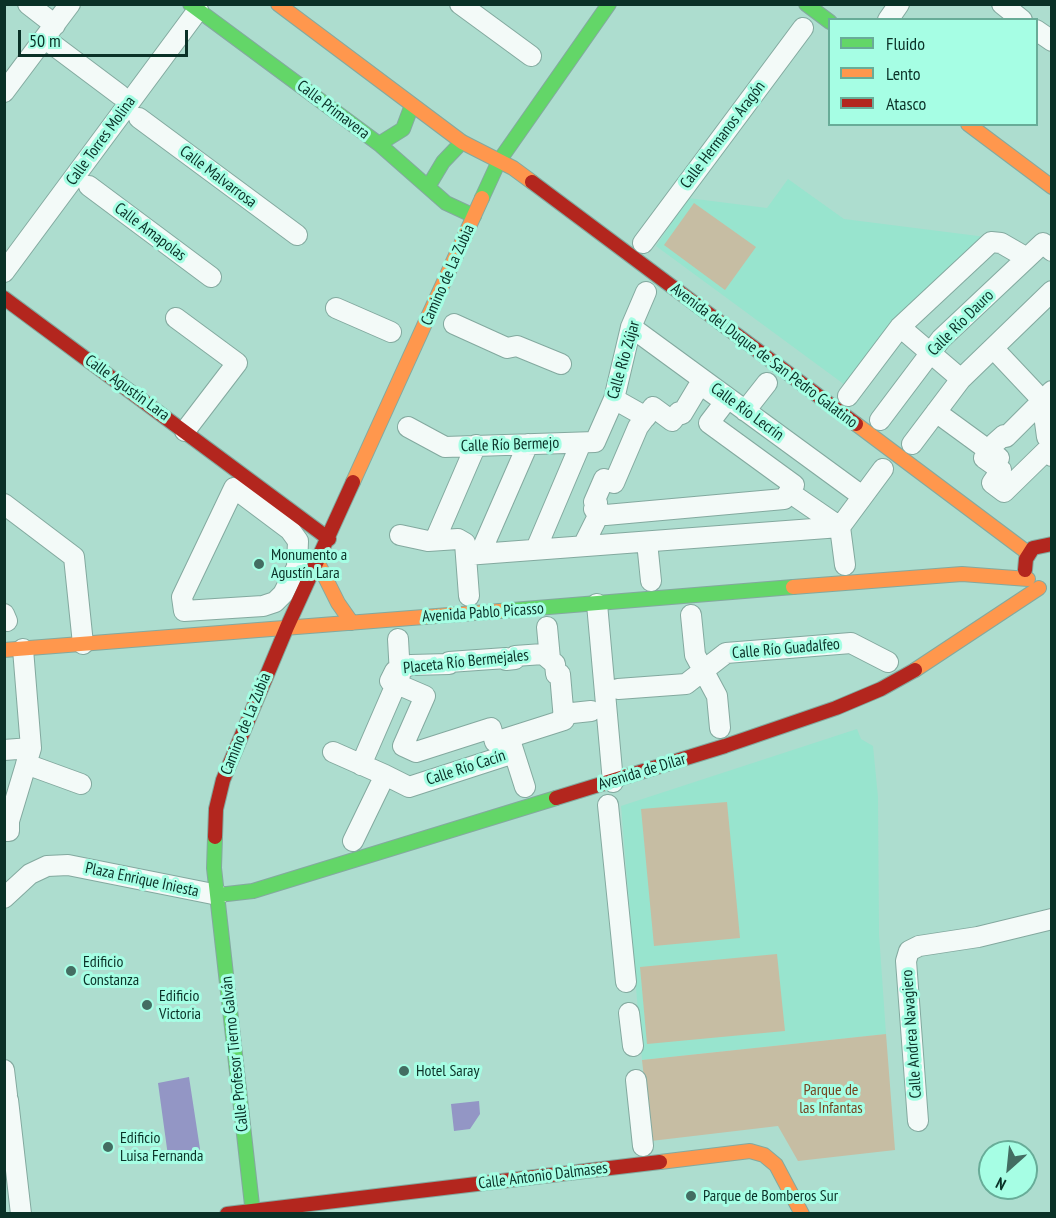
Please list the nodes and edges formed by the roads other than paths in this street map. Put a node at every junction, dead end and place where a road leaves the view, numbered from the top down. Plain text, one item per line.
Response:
1 (28, 4) edge
2 (70, 4) edge
3 (278, 4) edge
4 (460, 4) edge
5 (609, 4) edge
6 (806, 4) edge
7 (899, 4) edge
8 (1002, 4) edge
9 (194, 7) edge
10 (889, 18) edge
11 (1020, 18) edge
12 (828, 20) edge
13 (803, 28) dead end
14 (1038, 31) edge
15 (53, 34) junction
16 (1052, 41) edge
17 (531, 56) dead end
18 (6, 86) edge
19 (120, 95) dead end
20 (412, 105) junction
21 (139, 118) dead end
22 (971, 126) edge
23 (462, 142) junction
24 (379, 144) junction
25 (499, 160) junction
26 (89, 186) dead end
27 (428, 187) junction
28 (1052, 187) edge
29 (474, 216) junction
30 (297, 235) dead end
31 (643, 243) dead end
32 (1052, 251) edge
33 (1027, 258) junction
34 (4, 272) edge
35 (211, 277) dead end
36 (1052, 291) edge
37 (646, 292) dead end
38 (4, 298) edge
39 (336, 308) dead end
40 (176, 318) dead end
41 (454, 324) dead end
42 (631, 327) junction
43 (900, 327) junction
44 (391, 332) dead end
45 (993, 348) junction
46 (930, 352) junction
47 (561, 364) dead end
48 (961, 379) junction
49 (767, 383) dead end
50 (1047, 395) edge
51 (848, 396) dead end
52 (614, 399) junction
53 (745, 411) junction
54 (936, 412) junction
55 (646, 417) junction
56 (880, 420) dead end
57 (408, 427) dead end
58 (185, 431) junction
59 (1050, 437) edge
60 (582, 443) junction
61 (528, 444) junction
62 (912, 444) dead end
63 (476, 446) junction
64 (990, 451) junction
65 (1052, 456) edge
66 (883, 469) dead end
67 (1013, 469) junction
68 (789, 492) junction
69 (993, 494) junction
70 (862, 496) junction
71 (4, 504) edge
72 (224, 504) joint
73 (694, 507) junction
74 (600, 512) junction
75 (840, 527) junction
76 (400, 535) dead end
77 (698, 538) junction
78 (329, 539) junction
79 (435, 540) junction
80 (647, 542) junction
81 (1052, 544) edge
82 (583, 546) junction
83 (536, 549) junction
84 (473, 554) junction
85 (1022, 556) junction
86 (997, 561) dead end
87 (318, 563) junction
88 (845, 565) dead end
89 (962, 574) junction
90 (1028, 579) junction
91 (651, 581) dead end
92 (1045, 588) edge
93 (470, 596) dead end
94 (597, 604) junction
95 (691, 615) dead end
96 (352, 623) junction
97 (287, 627) junction
98 (547, 627) dead end
99 (398, 639) dead end
100 (83, 645) junction
101 (14, 649) edge
102 (550, 659) junction
103 (888, 662) dead end
104 (704, 671) junction
105 (398, 676) junction
106 (618, 689) dead end
107 (591, 711) dead end
108 (563, 714) junction
109 (720, 728) dead end
110 (512, 745) junction
111 (409, 749) junction
112 (4, 750) edge
113 (333, 752) dead end
114 (28, 756) junction
115 (361, 765) junction
116 (390, 778) junction
117 (613, 782) junction
118 (81, 784) dead end
119 (525, 787) dead end
120 (608, 805) dead end
121 (8, 827) edge
122 (353, 841) dead end
123 (218, 895) junction
124 (4, 898) edge
125 (1052, 919) edge
126 (4, 1070) edge
127 (918, 1121) dead end
128 (643, 1146) dead end
129 (253, 1212) edge
130 (21, 1214) edge
131 (227, 1214) edge
132 (802, 1214) edge

1 - 15 street
2 - 15 street
3 - 20 main road
4 - 17 street
5 - 25 main road, Camino de La Zubia
6 - 12 main road
7 - 10 street
8 - 11 street
9 - 24 main road, Calle Primavera
9 - 34 street, Calle Torres Molina
13 - 31 street, Calle Hermanos Aragón
14 - 16 street
15 - 18 street
15 - 19 street
20 - 23 main road
20 - 24 main road
21 - 30 street, Calle Malvarrosa
22 - 28 main road
23 - 25 main road
23 - 27 main road
24 - 27 main road, Calle Primavera
25 - 29 main road, Camino de La Zubia
25 - 85 main road, Avenida del Duque de San Pedro Galatino
26 - 35 street, Calle Amapolas
27 - 29 main road, Calle Primavera
29 - 78 main road, Camino de La Zubia
32 - 33 street, Calle Río Dauro
33 - 43 street
33 - 46 street, Calle Río Dauro
36 - 45 street
37 - 42 street, Calle Río Zújar
38 - 58 main road, Calle Agustín Lara
39 - 44 street
40 - 58 street
41 - 47 street, Camino de La Zubia
42 - 52 street, Calle Río Zújar
42 - 53 street, Calle Río Lecrín
43 - 46 street
43 - 51 street
45 - 48 street
45 - 50 street
46 - 48 street
46 - 56 street, Calle Río Dauro
48 - 54 street
49 - 53 street
50 - 59 street
50 - 64 street
52 - 55 street
52 - 60 street, Calle Río Zújar
53 - 70 street, Calle Río Lecrín
54 - 62 street
54 - 64 street
55 - 68 street
55 - 74 street
57 - 63 street, Calle Río Bermejo
58 - 78 main road, Calle Agustín Lara
59 - 67 street
60 - 61 street, Calle Río Bermejo
60 - 83 street, Calle Río Zújar
61 - 63 street, Calle Río Bermejo
61 - 84 street
63 - 79 street
64 - 67 street
64 - 69 street
65 - 69 street
66 - 70 street
67 - 69 street
68 - 73 street
68 - 75 street
70 - 75 street
71 - 100 street
72 - 72 street
73 - 74 street
73 - 77 street
74 - 82 street
75 - 77 street
75 - 88 street
76 - 79 street
77 - 80 street
78 - 87 main road, Camino de La Zubia
79 - 84 street
80 - 82 street
80 - 91 street
81 - 85 main road
82 - 83 street
83 - 84 street
84 - 93 street
85 - 90 main road
86 - 89 main road, Avenida Pablo Picasso
87 - 96 main road
87 - 97 main road, Camino de La Zubia
89 - 90 main road, Avenida Pablo Picasso
89 - 94 main road, Avenida Pablo Picasso
90 - 92 main road
92 - 117 main road, Avenida de Dílar
94 - 96 main road, Avenida Pablo Picasso
94 - 117 street
95 - 104 street
96 - 97 main road, Avenida Pablo Picasso
97 - 100 main road, Avenida Pablo Picasso
97 - 123 main road, Camino de La Zubia
98 - 102 street
99 - 105 street
100 - 101 main road, Avenida Pablo Picasso
101 - 114 street
102 - 105 street, Placeta Río Bermejales
102 - 108 street, Placeta Río Bermejales
103 - 104 street, Calle Río Guadalfeo
104 - 106 street, Calle Río Guadalfeo
104 - 109 street
105 - 111 street, Placeta Río Bermejales
105 - 115 street
107 - 108 street
108 - 110 street
110 - 111 street
110 - 116 street, Calle Río Cacín
110 - 119 street
111 - 116 street, Placeta Río Bermejales
112 - 114 street
113 - 115 street, Calle Río Cacín
114 - 118 street
114 - 121 street
115 - 116 street, Calle Río Cacín
116 - 122 street, Placeta Río Bermejales
117 - 123 main road, Avenida de Dílar
120 - 128 street
123 - 124 street, Plaza Enrique Iniesta
123 - 129 main road, Calle Profesor Tierno Galván
125 - 127 street, Calle Andrea Navagiero
126 - 130 street
129 - 131 main road, Calle Antonio Dalmases
129 - 132 main road, Calle Antonio Dalmases

